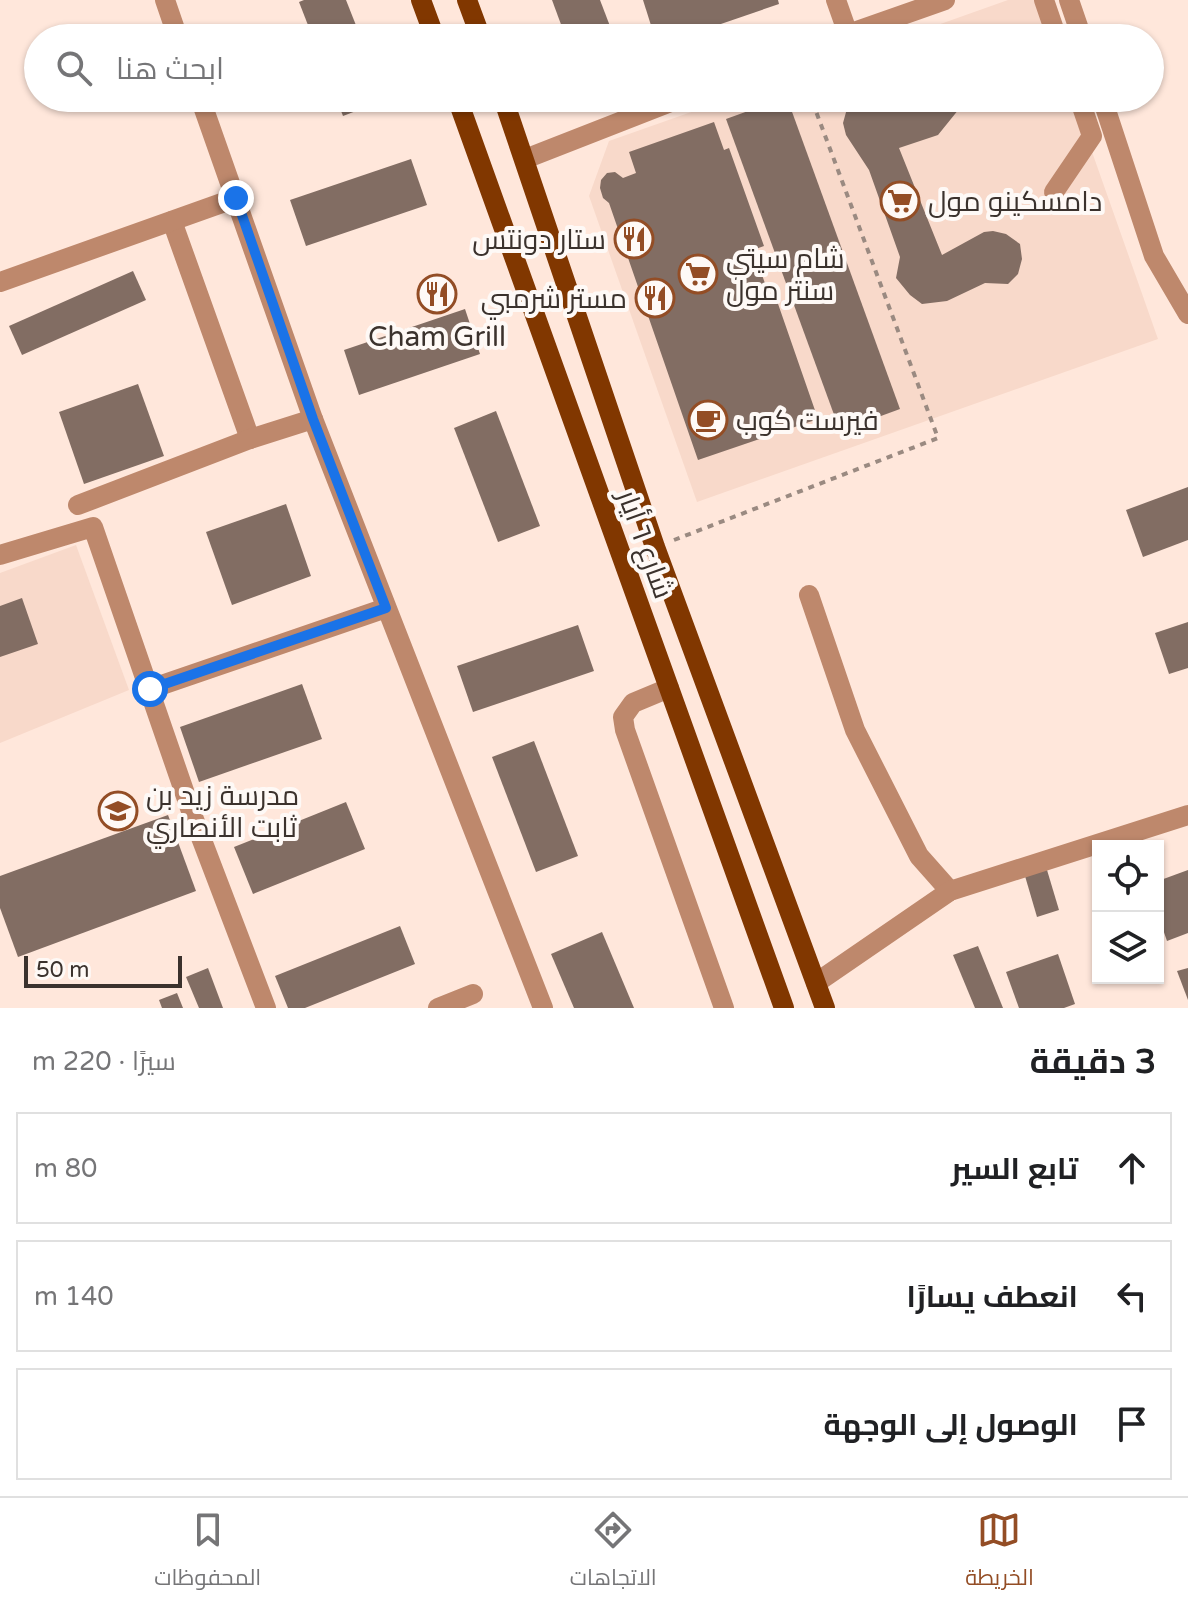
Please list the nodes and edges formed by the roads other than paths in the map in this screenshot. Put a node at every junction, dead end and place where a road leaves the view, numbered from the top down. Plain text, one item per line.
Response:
1 (165, 0) edge
2 (421, 0) edge
3 (467, 0) edge
4 (836, 0) edge
5 (945, 0) edge
6 (1044, 0) edge
7 (1069, 0) edge
8 (173, 24) edge
9 (430, 24) edge
10 (476, 24) edge
11 (841, 24) edge
12 (877, 24) edge
13 (1052, 24) edge
14 (1077, 24) edge
15 (205, 112) edge
16 (462, 112) edge
17 (508, 112) edge
18 (645, 112) edge
19 (1084, 112) edge
20 (1107, 112) edge
21 (525, 159) junction
22 (1054, 192) dead end
23 (236, 198) junction
24 (172, 221) junction
25 (0, 282) edge
26 (1188, 314) edge
27 (313, 419) junction
28 (250, 439) junction
29 (78, 505) dead end
30 (0, 555) edge
31 (809, 595) dead end
32 (386, 608) junction
33 (669, 688) junction
34 (150, 689) junction
35 (1188, 815) edge
36 (950, 891) junction
37 (816, 983) junction
38 (473, 994) dead end
39 (266, 1008) edge
40 (438, 1008) edge
41 (543, 1008) edge
42 (724, 1008) edge
43 (784, 1008) edge
44 (825, 1008) edge

1 - 8 street
2 - 9 main road
3 - 10 main road
4 - 11 street
5 - 12 street
6 - 13 street
7 - 14 street
15 - 23 street
16 - 33 main road, شارع ٦ أيار
17 - 21 main road, شارع ٦ أيار
18 - 21 street
19 - 22 street
20 - 26 street
21 - 37 main road, شارع ٦ أيار
23 - 24 street
23 - 27 street
24 - 25 street
24 - 28 street
27 - 28 street
27 - 32 street
28 - 29 street
30 - 34 street
31 - 36 street
32 - 34 street
32 - 41 street
33 - 42 street
33 - 43 main road, شارع ٦ أيار
34 - 39 street
35 - 36 street
36 - 37 street
37 - 44 main road, شارع ٦ أيار
38 - 40 street

